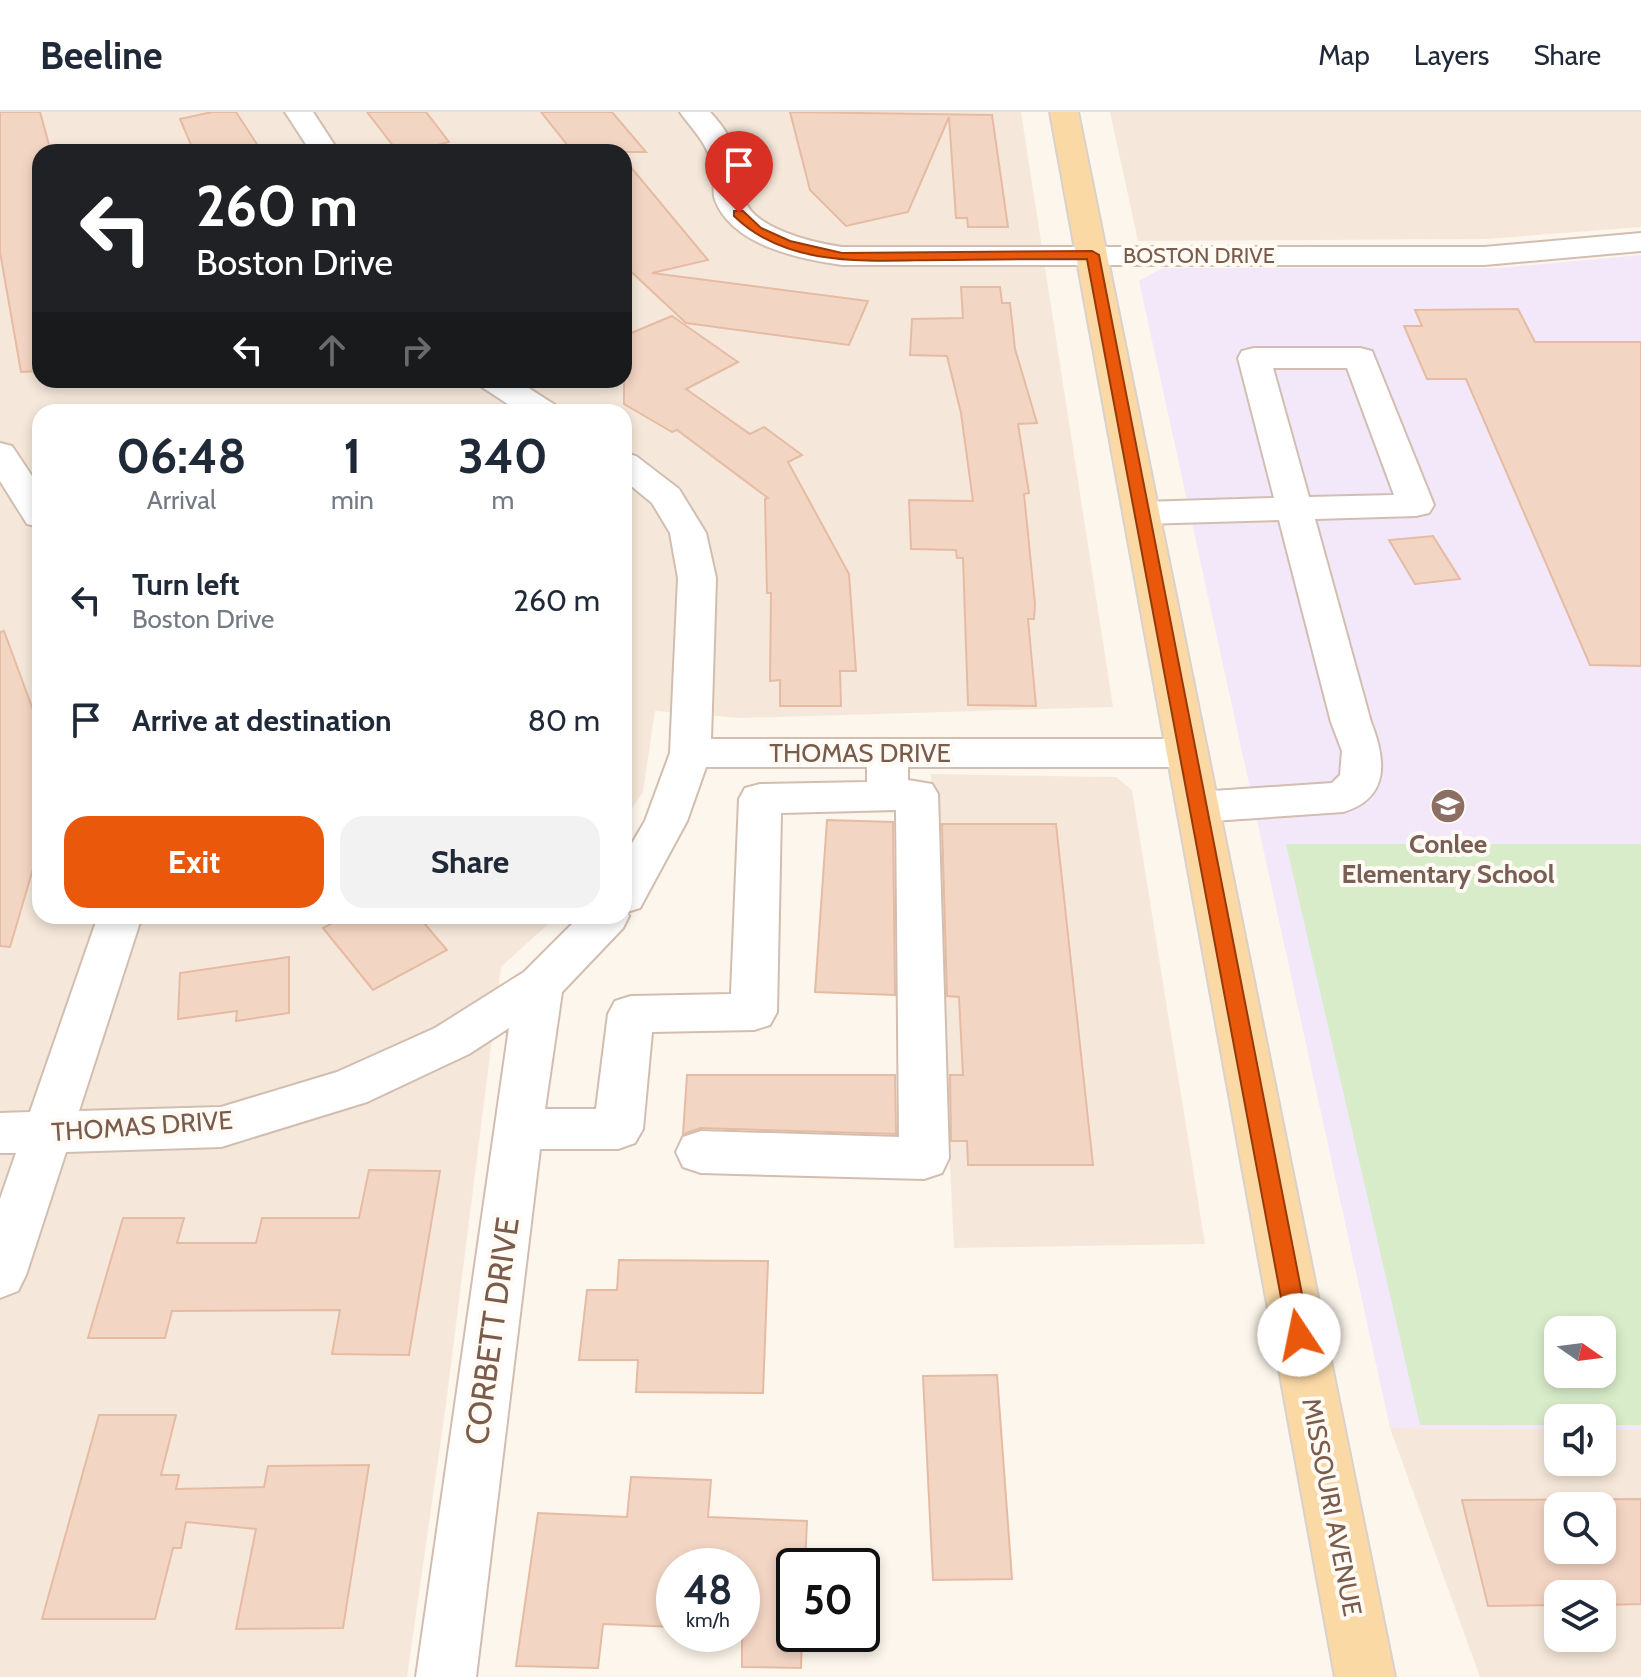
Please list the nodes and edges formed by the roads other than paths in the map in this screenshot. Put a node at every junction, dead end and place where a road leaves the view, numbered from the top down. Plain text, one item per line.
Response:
1 (299, 112) edge
2 (694, 112) edge
3 (1064, 112) edge
4 (320, 144) edge
5 (1641, 242) edge
6 (1092, 255) junction
7 (506, 388) edge
8 (531, 404) edge
9 (0, 453) edge
10 (632, 469) edge
11 (32, 503) edge
12 (1295, 510) junction
13 (1142, 513) junction
14 (690, 753) junction
15 (1188, 753) junction
16 (887, 775) junction
17 (1198, 807) junction
18 (632, 882) edge
19 (116, 924) edge
20 (600, 924) edge
21 (540, 985) junction
22 (518, 1129) junction
23 (23, 1133) edge
24 (701, 1152) dead end
25 (0, 1275) edge
26 (446, 1677) edge
27 (1365, 1677) edge

1 - 4 street
2 - 6 street, BOSTON DRIVE
3 - 6 main road, MISSOURI AVENUE
5 - 6 street, BOSTON DRIVE
6 - 13 main road, MISSOURI AVENUE
7 - 8 street
9 - 11 street
10 - 14 street
12 - 12 street
12 - 13 street
12 - 17 street
13 - 15 main road, MISSOURI AVENUE
14 - 16 street, THOMAS DRIVE
14 - 18 street
15 - 16 street, THOMAS DRIVE
15 - 17 main road, MISSOURI AVENUE
16 - 22 street
16 - 24 street
17 - 27 main road, MISSOURI AVENUE
19 - 23 street
20 - 21 street, THOMAS DRIVE
21 - 22 street, CORBETT DRIVE
21 - 23 street, THOMAS DRIVE
22 - 26 street, CORBETT DRIVE
23 - 25 street

